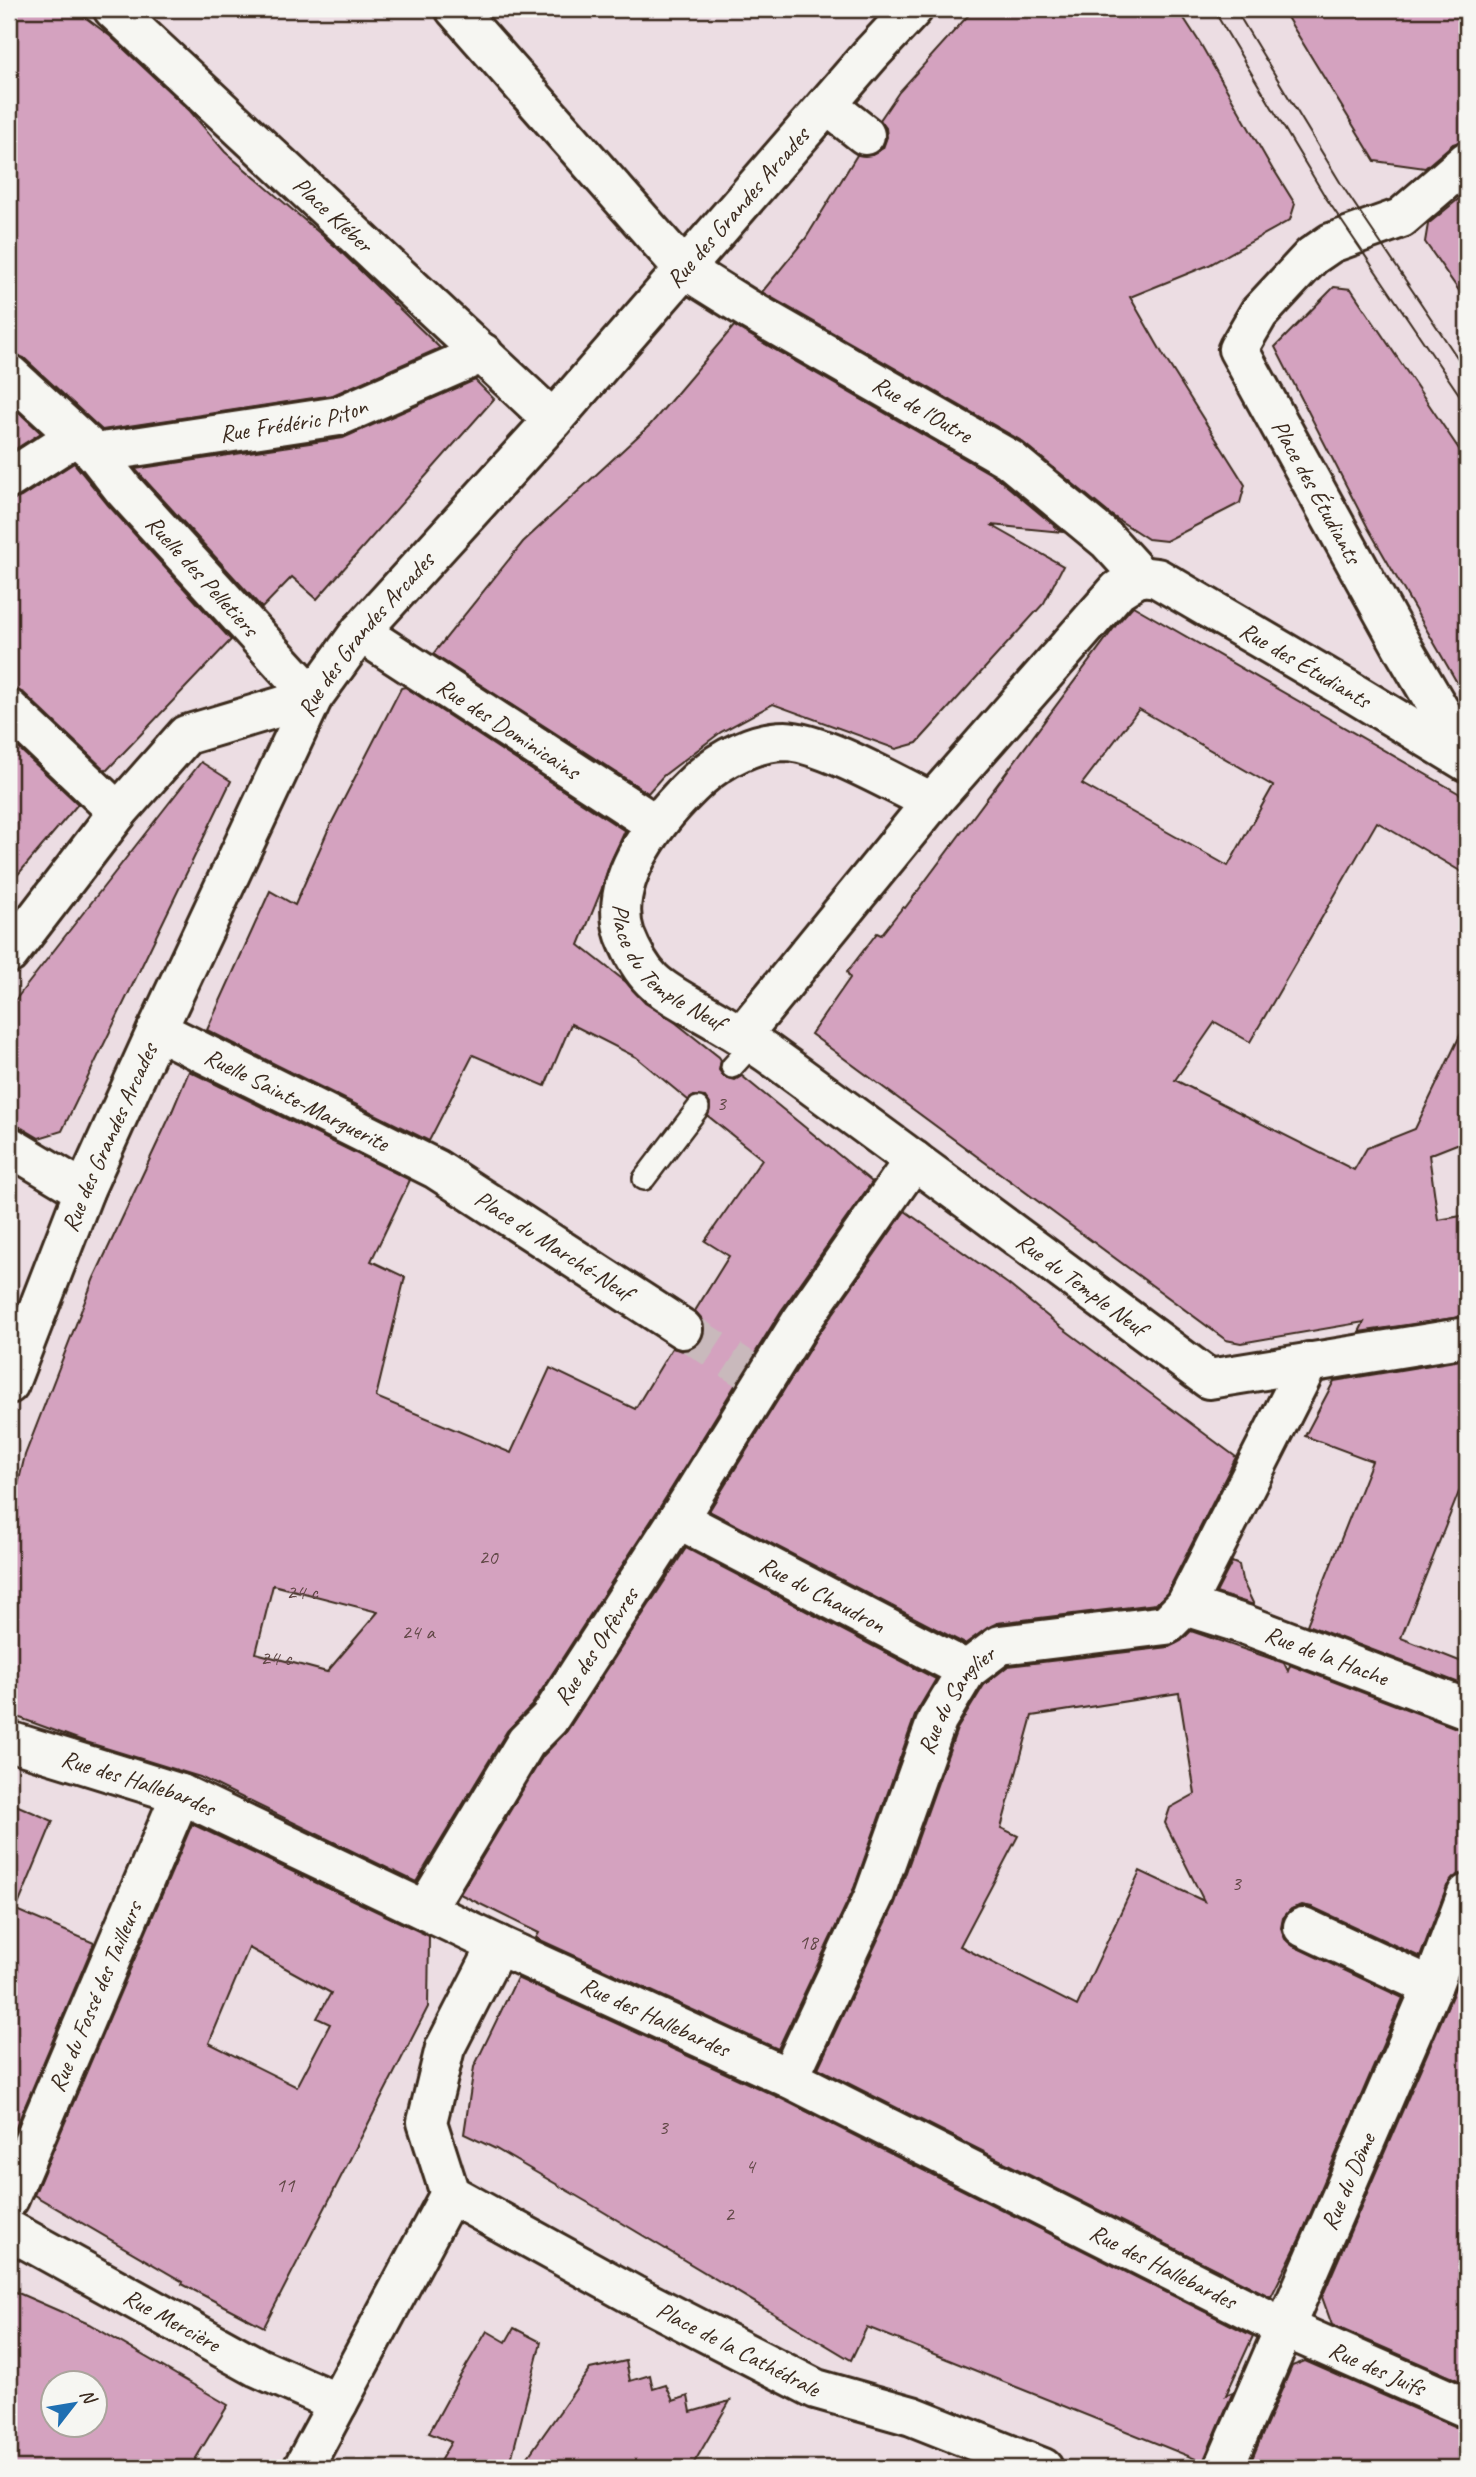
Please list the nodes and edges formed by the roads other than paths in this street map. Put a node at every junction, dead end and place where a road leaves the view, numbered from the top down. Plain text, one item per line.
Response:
1 (113, 9) edge
2 (455, 9) edge
3 (913, 9) edge
4 (827, 104) junction
5 (865, 135) dead end
6 (1467, 161) edge
7 (684, 269) junction
8 (483, 354) junction
9 (9, 374) edge
10 (553, 420) junction
11 (85, 445) junction
12 (9, 479) edge
13 (1140, 576) junction
14 (360, 632) junction
15 (313, 697) junction
16 (9, 709) edge
17 (1467, 757) edge
18 (1467, 762) edge
19 (932, 802) junction
20 (118, 812) junction
21 (655, 824) junction
22 (9, 954) edge
23 (157, 1030) junction
24 (743, 1048) junction
25 (698, 1108) dead end
26 (9, 1146) edge
27 (914, 1160) junction
28 (436, 1169) joint
29 (644, 1179) dead end
30 (84, 1191) junction
31 (677, 1325) tunnel mouth
32 (1467, 1338) edge
33 (1309, 1362) junction
34 (9, 1384) edge
35 (678, 1519) junction
36 (1185, 1606) junction
37 (967, 1670) junction
38 (1467, 1709) edge
39 (9, 1741) edge
40 (181, 1794) junction
41 (1467, 1895) edge
42 (425, 1910) junction
43 (1303, 1927) dead end
44 (498, 1945) junction
45 (1432, 1987) junction
46 (789, 2078) junction
47 (450, 2194) junction
48 (9, 2199) edge
49 (9, 2230) edge
50 (1285, 2328) junction
51 (338, 2403) junction
52 (1467, 2408) edge
53 (303, 2468) edge
54 (1043, 2468) edge
55 (1224, 2468) edge

1 - 8 street, Place Kléber
2 - 7 street
3 - 4 street, Rue des Grandes Arcades
4 - 5 street
4 - 7 street, Rue des Grandes Arcades
6 - 17 street, Place des Étudiants
7 - 10 street, Rue des Grandes Arcades
7 - 13 street, Rue de l'Outre
8 - 10 street, Place Kléber
8 - 11 street, Rue Frédéric Piton
9 - 11 street, Ruelle des Pelletiers
10 - 14 street, Rue des Grandes Arcades
11 - 12 street
11 - 15 street, Ruelle des Pelletiers
13 - 18 street, Rue des Étudiants
13 - 19 street, Place du Temple Neuf
14 - 15 street, Rue des Grandes Arcades
14 - 21 street, Rue des Dominicains
15 - 20 street
15 - 23 street, Rue des Grandes Arcades
16 - 20 street
19 - 21 street, Place du Temple Neuf
19 - 24 street, Place du Temple Neuf
20 - 22 street
21 - 24 street, Place du Temple Neuf
23 - 28 street, Ruelle Sainte-Marguerite
23 - 30 street, Rue des Grandes Arcades
24 - 27 street, Rue du Temple Neuf
25 - 29 lane
26 - 30 street
27 - 33 street, Rue du Temple Neuf
27 - 35 street, Rue des Orfèvres
28 - 31 street, Place du Marché-Neuf
30 - 34 street, Rue des Grandes Arcades
32 - 33 street, Rue du Temple Neuf
33 - 36 street, Rue du Sanglier
35 - 37 street, Rue du Chaudron
35 - 42 street, Rue des Orfèvres
36 - 37 street, Rue du Sanglier
36 - 38 street, Rue de la Hache
37 - 46 street, Rue du Sanglier
39 - 40 street, Rue des Hallebardes
40 - 42 street, Rue des Hallebardes
40 - 48 street, Rue du Fossé des Tailleurs
41 - 45 street, Rue du Dôme
42 - 44 street, Rue des Hallebardes
43 - 45 street
44 - 46 street, Rue des Hallebardes
44 - 47 street
45 - 50 street, Rue du Dôme
46 - 50 street, Rue des Hallebardes
47 - 51 street
47 - 54 street, Place de la Cathédrale
49 - 51 street, Rue Mercière
50 - 52 street, Rue des Juifs
50 - 55 street, Rue du Dôme
51 - 53 street

